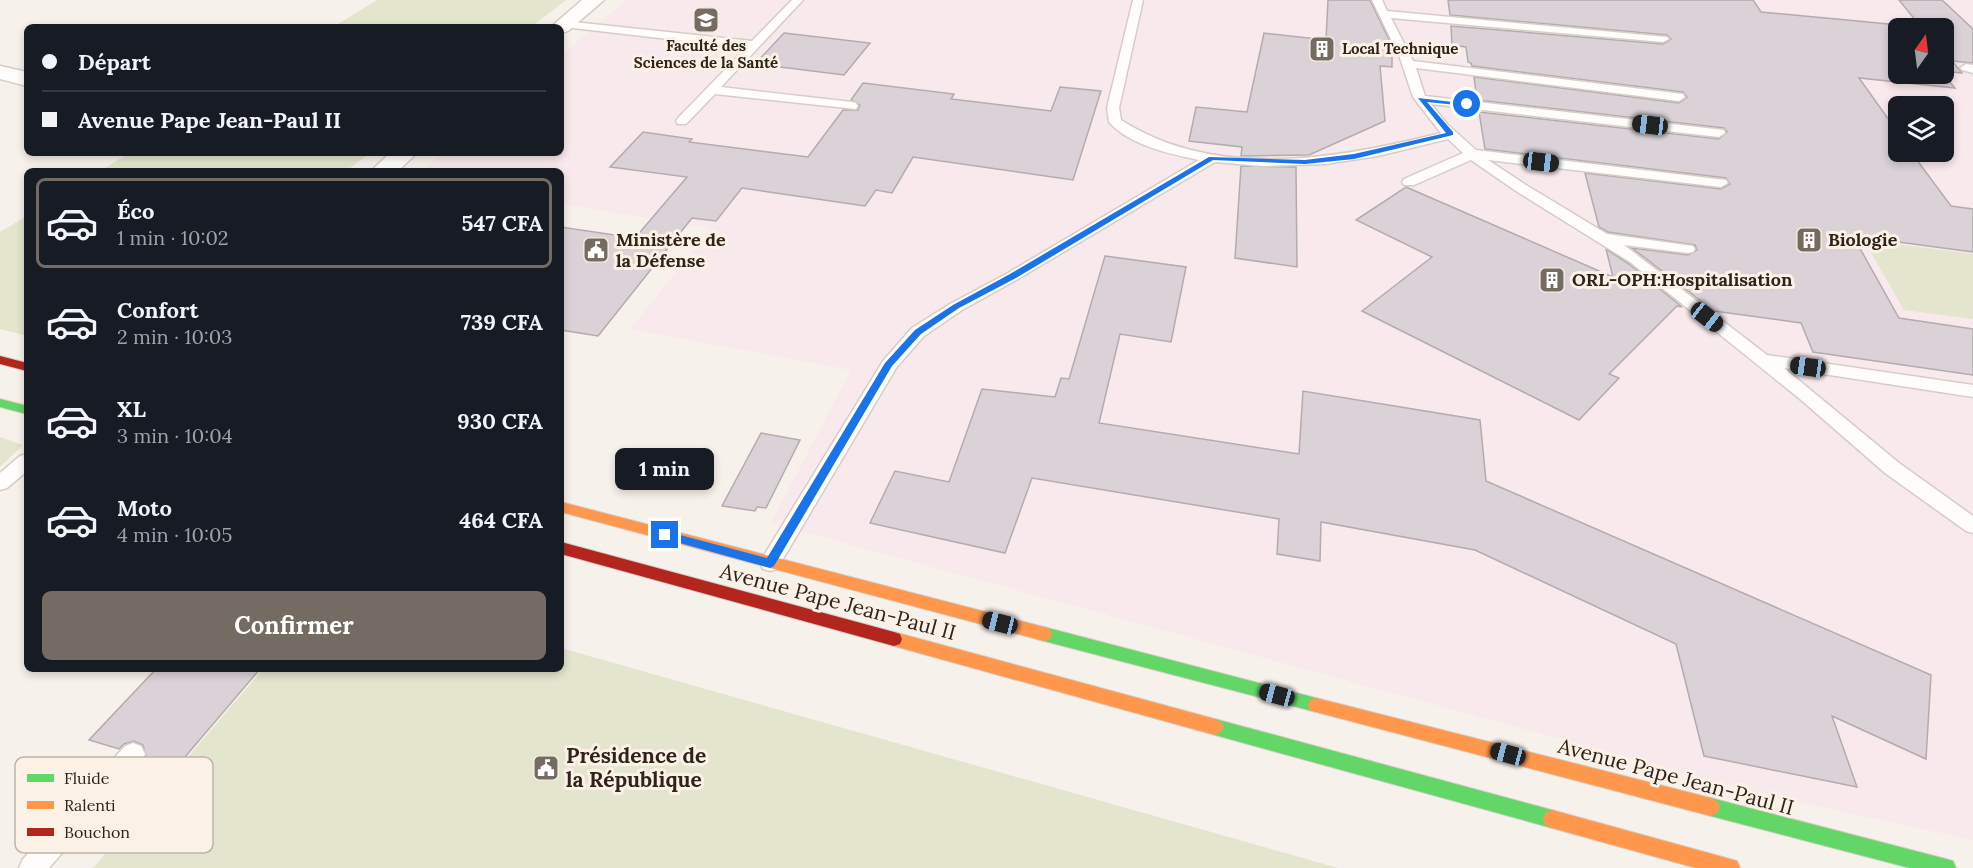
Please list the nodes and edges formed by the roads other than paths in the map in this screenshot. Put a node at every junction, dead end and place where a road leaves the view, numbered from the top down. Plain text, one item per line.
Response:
1 (594, 0) edge
2 (798, 0) edge
3 (1138, 0) edge
4 (1377, 0) edge
5 (1382, 14) junction
6 (564, 25) edge
7 (564, 26) edge
8 (1663, 39) dead end
9 (754, 45) junction
10 (1408, 64) junction
11 (0, 72) edge
12 (24, 78) edge
13 (712, 90) junction
14 (1679, 97) dead end
15 (1421, 99) junction
16 (852, 106) dead end
17 (682, 122) dead end
18 (1719, 133) dead end
19 (1451, 134) junction
20 (1473, 154) junction
21 (401, 156) edge
22 (1212, 158) junction
23 (387, 168) edge
24 (1409, 182) dead end
25 (1721, 183) dead end
26 (1606, 238) junction
27 (1688, 249) dead end
28 (0, 360) edge
29 (1761, 360) junction
30 (24, 366) edge
31 (1973, 391) edge
32 (0, 404) edge
33 (24, 409) edge
34 (24, 463) edge
35 (0, 483) edge
36 (564, 508) edge
37 (1973, 526) edge
38 (564, 549) edge
39 (770, 563) junction
40 (133, 754) dead end
41 (130, 757) edge
42 (45, 853) edge
43 (32, 868) edge
44 (1730, 868) edge
45 (1946, 868) edge

1 - 6 street
2 - 9 lane
3 - 22 lane
4 - 5 lane
5 - 8 lane
5 - 10 lane
7 - 9 lane
9 - 13 lane
10 - 14 lane
10 - 15 lane
11 - 12 street
13 - 16 lane
13 - 17 lane
15 - 18 lane
15 - 19 lane
19 - 20 lane
19 - 22 lane
20 - 24 lane
20 - 25 lane
20 - 26 lane
21 - 23 street
22 - 39 lane
26 - 27 lane
26 - 29 lane
28 - 30 main road
29 - 31 lane
29 - 37 lane
32 - 33 main road
34 - 35 lane
36 - 39 main road, Avenue Pape Jean-Paul II
38 - 44 main road, Avenue Pape Jean-Paul II
39 - 45 main road, Avenue Pape Jean-Paul II
40 - 41 lane
42 - 43 lane

